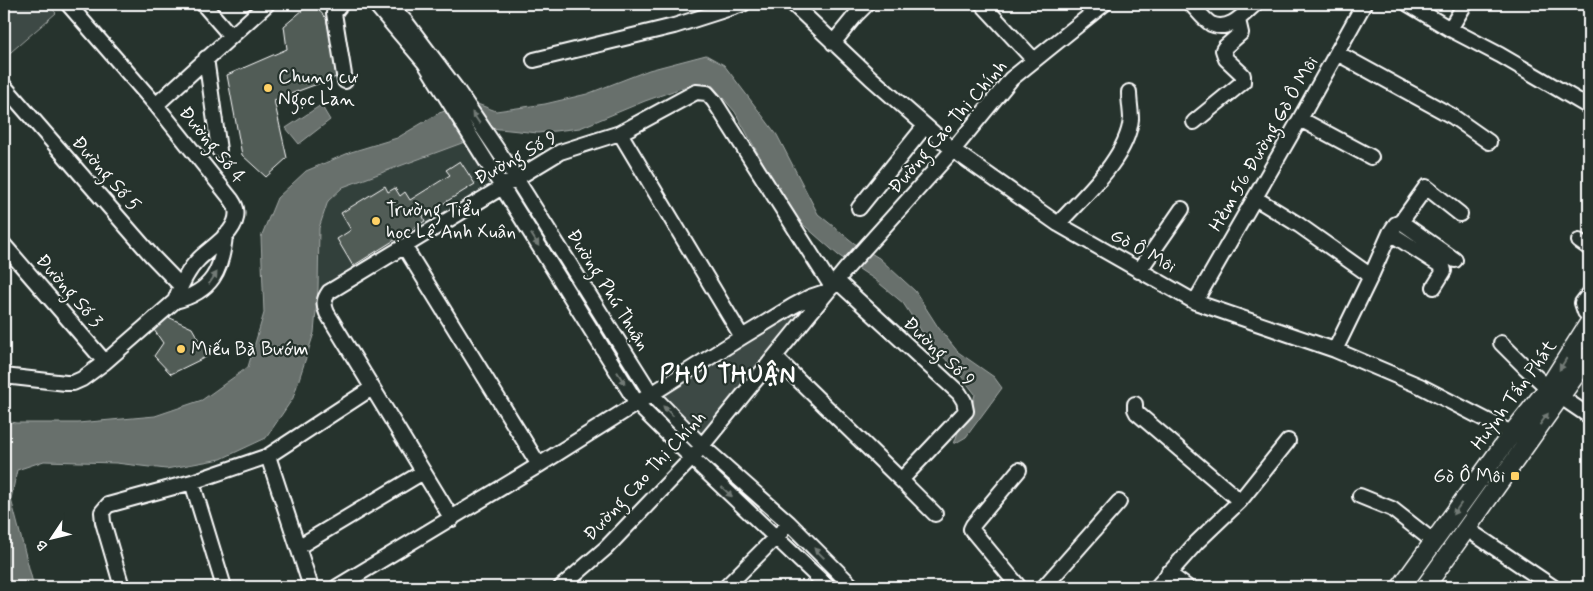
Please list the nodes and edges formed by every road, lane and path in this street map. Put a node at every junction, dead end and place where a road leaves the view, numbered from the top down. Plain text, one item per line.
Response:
1 (68, 4) edge
2 (204, 4) edge
3 (267, 4) edge
4 (341, 4) edge
5 (375, 4) edge
6 (388, 4) edge
7 (744, 4) edge
8 (793, 4) edge
9 (867, 4) edge
10 (982, 4) edge
11 (1104, 4) edge
12 (1192, 4) edge
13 (1255, 4) edge
14 (1364, 4) edge
15 (1408, 4) edge
16 (1465, 4) edge
17 (1238, 20) junction
18 (1450, 29) junction
19 (230, 35) junction
20 (833, 44) junction
21 (1337, 52) junction
22 (206, 58) junction
23 (534, 60) dead end
24 (1034, 60) junction
25 (345, 81) dead end
26 (4, 86) edge
27 (1129, 92) dead end
28 (452, 93) junction
29 (156, 105) junction
30 (1589, 107) edge
31 (1300, 119) junction
32 (1194, 122) dead end
33 (925, 126) junction
34 (620, 133) junction
35 (1489, 142) dead end
36 (219, 150) dead end
37 (953, 150) junction
38 (1371, 157) dead end
39 (515, 178) junction
40 (501, 186) junction
41 (1255, 198) junction
42 (859, 208) dead end
43 (1182, 209) dead end
44 (1460, 214) dead end
45 (1400, 222) junction
46 (1058, 224) junction
47 (1390, 233) junction
48 (225, 235) junction
49 (4, 245) edge
50 (404, 246) junction
51 (1455, 260) dead end
52 (1139, 271) junction
53 (1371, 276) junction
54 (181, 286) junction
55 (832, 286) junction
56 (1434, 287) dead end
57 (1589, 294) edge
58 (175, 301) junction
59 (1195, 302) junction
60 (1589, 316) edge
61 (1589, 323) edge
62 (742, 337) junction
63 (1501, 342) dead end
64 (1335, 350) junction
65 (1589, 356) edge
66 (775, 357) junction
67 (106, 362) junction
68 (4, 376) edge
69 (372, 388) junction
70 (1554, 392) junction
71 (652, 395) junction
72 (638, 404) junction
73 (1135, 404) dead end
74 (1589, 416) edge
75 (1520, 437) junction
76 (1288, 441) dead end
77 (702, 446) junction
78 (268, 456) junction
79 (692, 458) junction
80 (539, 465) junction
81 (1019, 470) dead end
82 (423, 472) junction
83 (901, 480) junction
84 (192, 482) junction
85 (1360, 496) dead end
86 (1240, 500) junction
87 (1119, 502) dead end
88 (935, 514) dead end
89 (452, 518) junction
90 (789, 523) junction
91 (1467, 529) junction
92 (777, 538) junction
93 (1434, 542) junction
94 (298, 547) junction
95 (1168, 573) junction
96 (122, 587) edge
97 (224, 587) edge
98 (311, 587) edge
99 (337, 587) edge
100 (561, 587) edge
101 (726, 587) edge
102 (828, 587) edge
103 (853, 587) edge
104 (1019, 587) edge
105 (1044, 587) edge
106 (1157, 587) edge
107 (1187, 587) edge
108 (1401, 587) edge
109 (1425, 587) edge
110 (1553, 587) edge

1 - 29 street
2 - 19 street
3 - 19 street, Đường Số 4
4 - 25 street
5 - 28 street
6 - 28 street, Đường Phú Thuận
7 - 23 street
8 - 20 street, Gò Ô Môi
9 - 20 street
10 - 24 street
11 - 24 street, Đường Cao Thị Chính
12 - 17 street
13 - 17 street
14 - 21 street, Hẻm 56 Đường Gò Ô Môi
15 - 18 street
16 - 18 street
17 - 32 street
18 - 30 street
19 - 22 street, Đường Số 4
20 - 33 street, Gò Ô Môi
21 - 31 street, Hẻm 56 Đường Gò Ô Môi
21 - 35 street
22 - 29 street, Đường Số 4
22 - 36 street
24 - 37 street, Đường Cao Thị Chính
26 - 54 street, Đường Số 5
27 - 46 street
39 -> 28 street, Đường Phú Thuận
28 - 40 street, Đường Phú Thuận
29 - 48 street, Đường Số 4
31 - 38 street
31 - 41 street, Hẻm 56 Đường Gò Ô Môi
33 - 37 street, Gò Ô Môi
33 - 42 street
34 - 39 street, Đường Số 9
34 - 55 street, Đường Số 9
34 - 62 street
37 - 46 street, Gò Ô Môi
37 - 55 street, Đường Cao Thị Chính
39 - 40 street, Đường Số 9
39 - 71 street, Đường Phú Thuận
40 - 50 street, Đường Số 9
40 -> 72 street, Đường Phú Thuận
41 - 53 street
41 - 59 street, Hẻm 56 Đường Gò Ô Môi
43 - 52 street
44 - 45 street
45 - 47 street
45 - 51 street
46 - 52 street, Gò Ô Môi
47 - 53 street
47 - 56 street
48 - 54 street, Đường Số 4
58 -> 48 street, Đường Số 4
49 - 67 street, Đường Số 3
50 - 69 street, Đường Số 9
50 - 80 street
52 - 59 street, Gò Ô Môi
53 - 64 street
54 - 58 street, Đường Số 4
55 - 62 street
55 - 66 street, Đường Cao Thị Chính
55 - 83 street, Đường Số 9
57 - 60 street
58 - 67 street, Đường Số 4
59 - 64 street, Gò Ô Môi
61 -> 70 main road, Huỳnh Tấn Phát
62 - 71 street
63 - 70 street
64 - 75 street, Gò Ô Môi
65 - 70 main road, Huỳnh Tấn Phát
66 - 77 street, Đường Cao Thị Chính
66 - 83 street
67 - 68 street, Đường Số 4
69 - 78 street
69 - 82 street, Đường Số 9
70 - 74 street
70 - 75 main road, Huỳnh Tấn Phát
71 - 72 street
77 -> 71 street, Đường Phú Thuận
72 - 79 street, Đường Phú Thuận
72 - 80 street
73 - 86 street
75 - 91 main road, Huỳnh Tấn Phát
75 -> 93 main road, Huỳnh Tấn Phát
76 - 86 street
77 - 79 street, Đường Cao Thị Chính
77 - 90 street, Đường Phú Thuận
78 - 84 street
78 - 94 street
79 -> 92 street, Đường Phú Thuận
79 - 100 street, Đường Cao Thị Chính
80 - 89 street
81 - 104 street
82 - 89 street, Đường Số 9
82 - 94 street
83 - 88 street
84 - 96 street
84 - 97 street
85 - 93 street
86 - 95 street
87 - 105 street
89 - 99 street
90 - 92 street
103 -> 90 street, Đường Phú Thuận
91 - 109 main road, Huỳnh Tấn Phát
91 - 110 street
92 - 101 street
92 - 102 street, Đường Phú Thuận
93 - 108 main road, Huỳnh Tấn Phát
94 - 98 street
95 - 106 street
95 - 107 street

